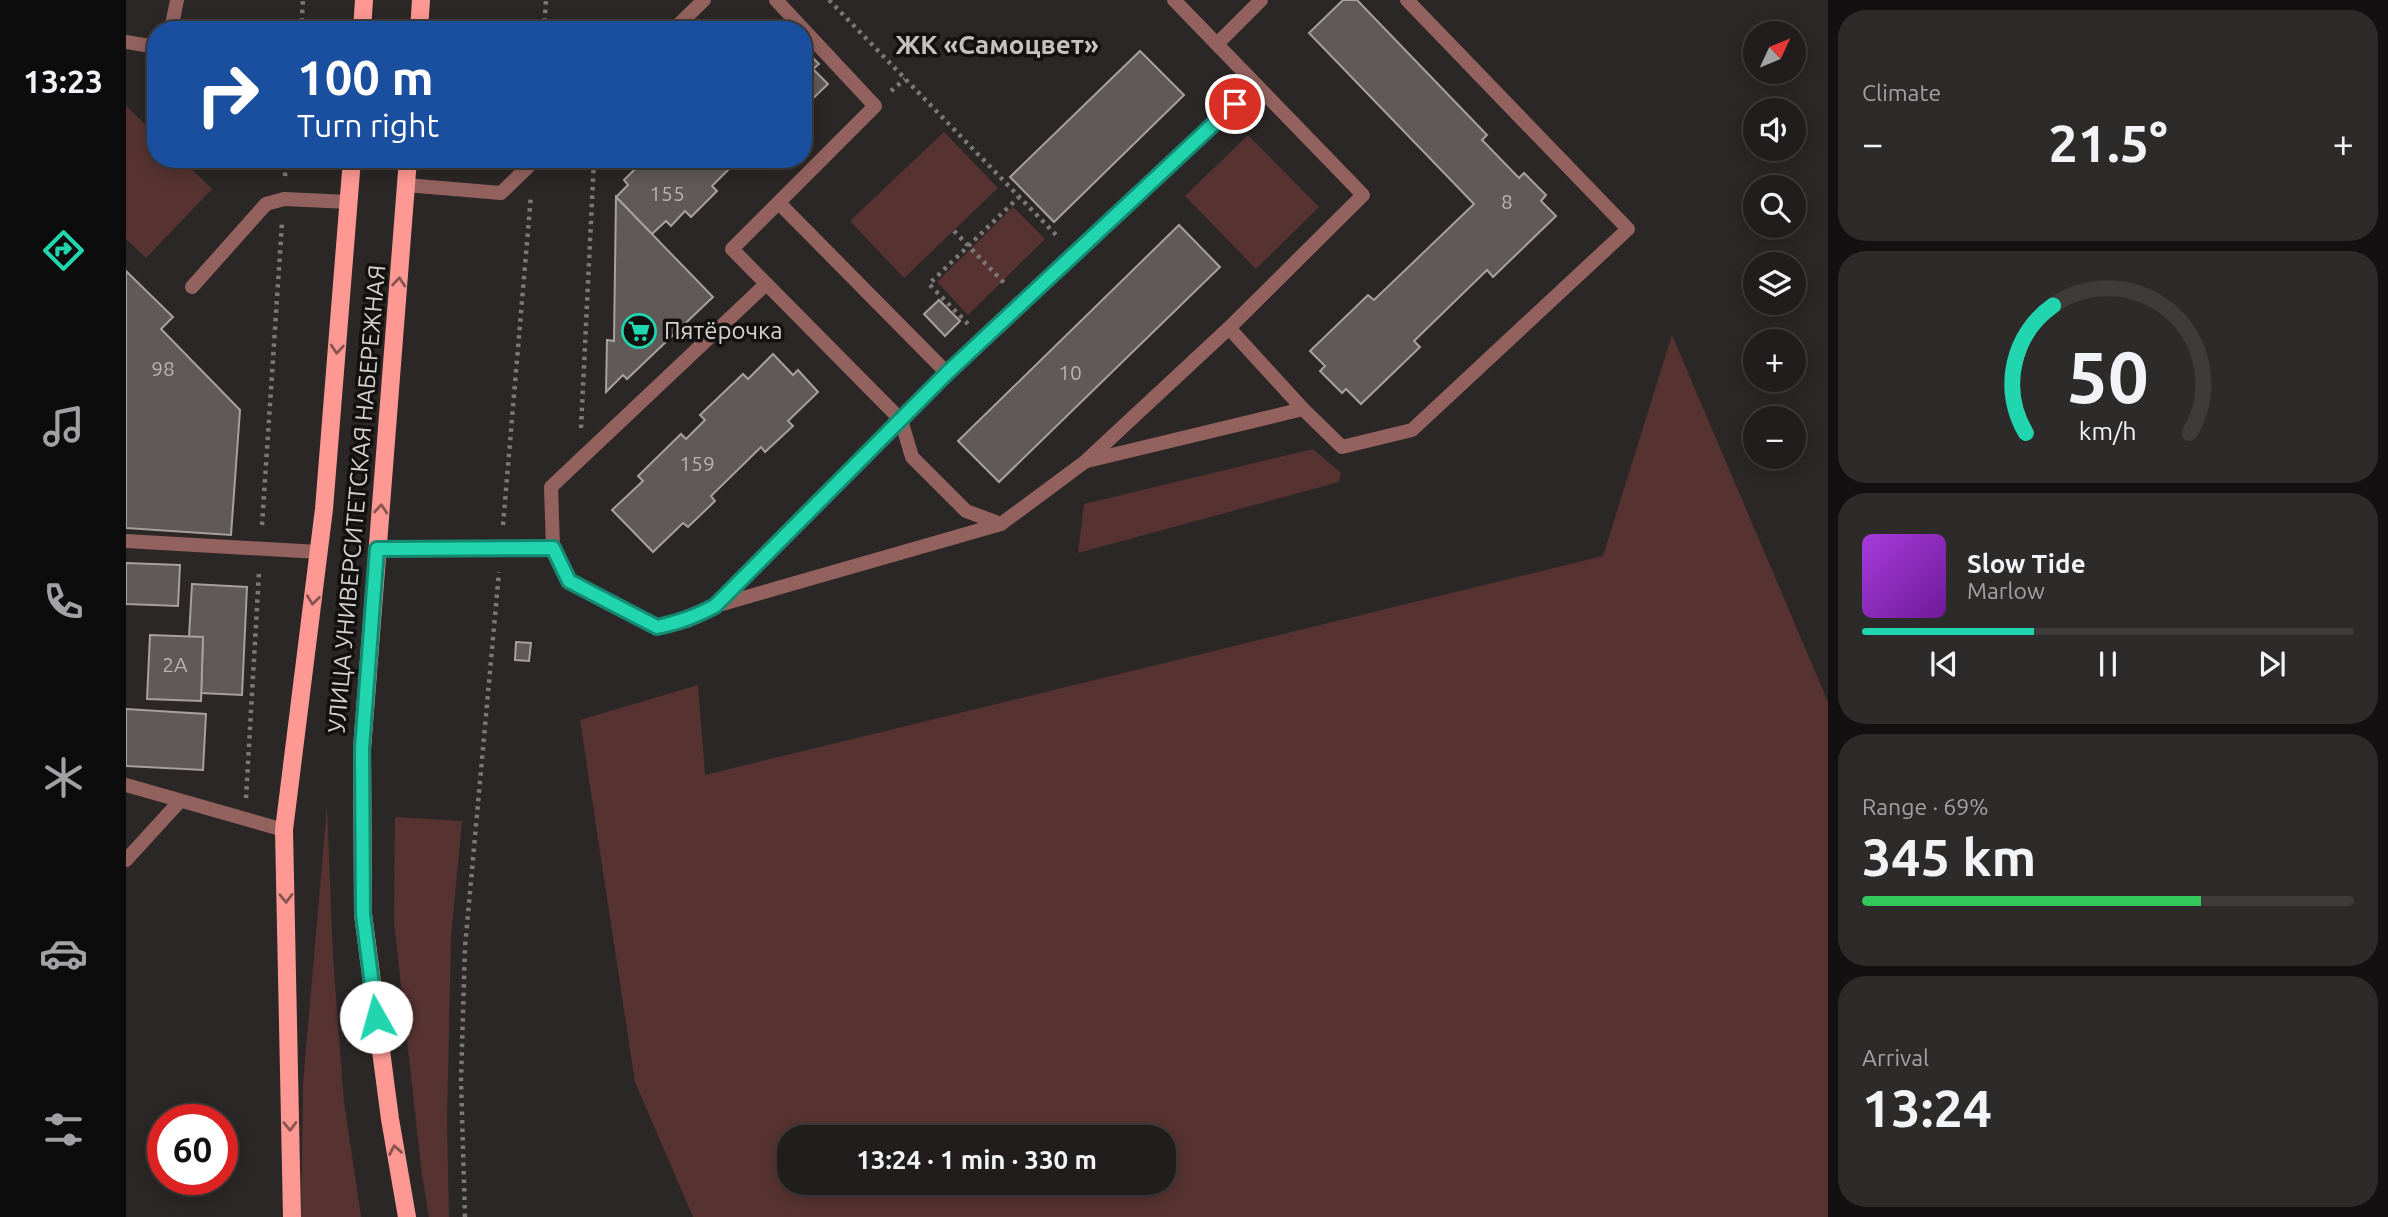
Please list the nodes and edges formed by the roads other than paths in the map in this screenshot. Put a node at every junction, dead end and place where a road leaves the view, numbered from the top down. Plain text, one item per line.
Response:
1 (177, 0) edge
2 (364, 0) edge
3 (421, 0) edge
4 (704, 0) edge
5 (776, 0) edge
6 (1174, 0) edge
7 (1261, 0) edge
8 (1407, 0) edge
9 (173, 21) edge
10 (363, 21) edge
11 (420, 21) edge
12 (682, 21) edge
13 (796, 21) edge
14 (812, 39) edge
15 (126, 42) edge
16 (1217, 44) junction
17 (147, 46) edge
18 (1255, 85) junction
19 (351, 168) edge
20 (407, 168) edge
21 (527, 168) edge
22 (406, 185) junction
23 (349, 202) junction
24 (779, 202) junction
25 (766, 284) junction
26 (192, 287) dead end
27 (1229, 328) junction
28 (947, 373) junction
29 (1303, 410) junction
30 (901, 420) junction
31 (1086, 461) junction
32 (1001, 524) junction
33 (126, 541) edge
34 (553, 548) junction
35 (377, 549) junction
36 (319, 552) junction
37 (715, 606) junction
38 (126, 785) edge
39 (180, 801) junction
40 (284, 830) junction
41 (126, 860) edge
42 (292, 1217) edge
43 (407, 1217) edge

1 - 9 street
2 - 10 main road
3 - 11 main road
4 - 12 street
5 - 13 street
6 - 16 street
7 - 16 street
8 - 29 street
14 - 24 street
15 - 17 street
16 - 18 street
18 - 27 street
18 - 28 street
19 - 23 main road, УЛИЦА УНИВЕРСИТЕТСКАЯ НАБЕРЕЖНАЯ
20 - 22 main road, УЛИЦА УНИВЕРСИТЕТСКАЯ НАБЕРЕЖНАЯ
21 - 22 street
35 -> 22 main road, УЛИЦА УНИВЕРСИТЕТСКАЯ НАБЕРЕЖНАЯ
23 - 26 street
23 -> 36 main road, УЛИЦА УНИВЕРСИТЕТСКАЯ НАБЕРЕЖНАЯ
24 - 25 street
24 - 28 street
25 - 30 street
25 - 34 street
27 - 29 street
27 - 31 street
28 - 30 street
29 - 31 street
30 - 32 street
30 - 37 street
31 - 32 street
32 - 37 street
33 - 36 street
34 - 35 street
34 - 37 street
43 -> 35 main road, УЛИЦА УНИВЕРСИТЕТСКАЯ НАБЕРЕЖНАЯ
36 -> 40 main road, УЛИЦА УНИВЕРСИТЕТСКАЯ НАБЕРЕЖНАЯ
38 - 39 street
39 - 40 street
39 - 41 street
40 -> 42 main road, УЛИЦА УНИВЕРСИТЕТСКАЯ НАБЕРЕЖНАЯ

